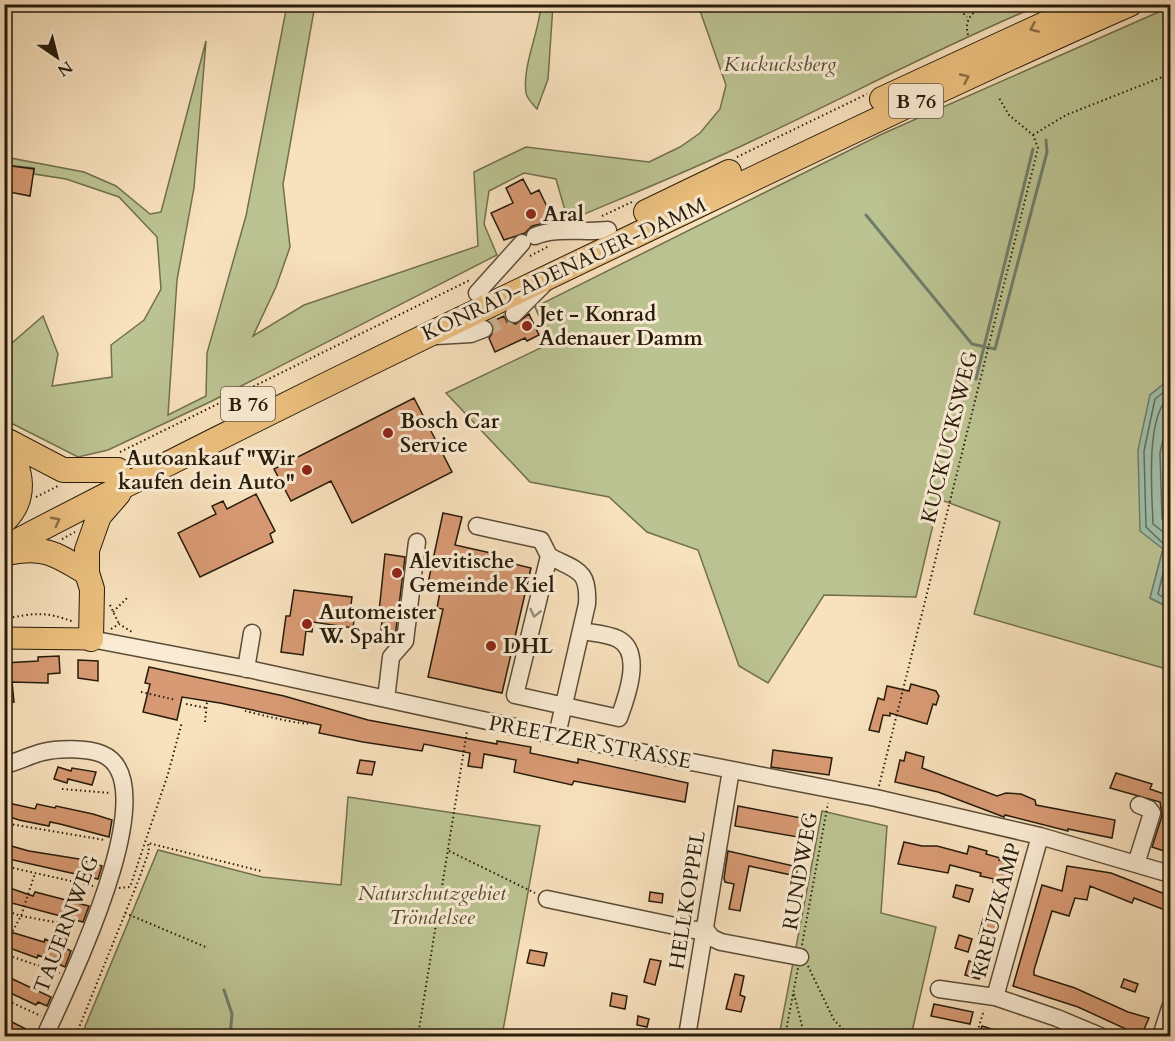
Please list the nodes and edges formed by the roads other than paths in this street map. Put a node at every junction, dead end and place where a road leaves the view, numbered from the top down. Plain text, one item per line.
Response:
1 (1088, 4) edge
2 (1130, 4) edge
3 (608, 230) junction
4 (560, 271) junction
5 (477, 293) junction
6 (514, 314) tunnel mouth
7 (484, 328) tunnel mouth
8 (427, 334) junction
9 (6, 441) edge
10 (124, 476) junction
11 (11, 511) edge
12 (477, 526) dead end
13 (4, 529) edge
14 (417, 543) dead end
15 (4, 548) edge
16 (4, 553) edge
17 (549, 556) junction
18 (87, 573) junction
19 (82, 625) junction
20 (581, 631) junction
21 (5, 633) edge
22 (252, 633) dead end
23 (246, 669) junction
24 (386, 699) junction
25 (564, 706) junction
26 (557, 735) junction
27 (4, 765) edge
28 (731, 770) junction
29 (1139, 805) dead end
30 (1040, 836) junction
31 (1136, 864) junction
32 (1170, 874) edge
33 (547, 899) road end
34 (705, 930) junction
35 (800, 957) road end
36 (939, 988) dead end
37 (992, 996) junction
38 (1170, 1008) edge
39 (48, 1029) edge
40 (687, 1036) edge
41 (1100, 1036) edge
42 (1161, 1036) edge

1 -> 3 highway, KONRAD-ADENAUER-DAMM / B 76
4 -> 2 highway, KONRAD-ADENAUER-DAMM / B 76
3 - 5 highway, KONRAD-ADENAUER-DAMM / B 76
3 - 5 street
4 - 6 street
4 - 8 highway, KONRAD-ADENAUER-DAMM / B 76
5 - 10 highway, KONRAD-ADENAUER-DAMM / B 76
7 - 8 street
8 - 10 highway, KONRAD-ADENAUER-DAMM / B 76
9 - 10 highway
9 - 11 highway
10 - 13 highway, KONRAD-ADENAUER-DAMM / B 76
15 -> 10 highway, KONRAD-ADENAUER-DAMM / B 76
10 - 18 highway
12 - 17 street
14 - 24 street
16 - 18 highway
17 - 20 street
17 -> 25 street
18 - 19 highway
19 - 21 main road, PREETZER STRASSE
19 - 23 street, PREETZER STRASSE
20 - 25 street
20 - 25 street
22 - 23 street
23 - 24 street, PREETZER STRASSE
24 - 26 street, PREETZER STRASSE
25 - 26 street
26 - 28 street, PREETZER STRASSE
27 - 39 street, TAUERNWEG
28 - 30 street, PREETZER STRASSE
28 - 34 street, HELLKOPPEL
29 - 31 street
30 - 31 street, PREETZER STRASSE
30 - 37 street, KREUZKAMP
31 - 32 street, PREETZER STRASSE
33 - 34 street
34 - 35 street
34 - 40 street, HELLKOPPEL
36 - 37 street
37 - 41 street
38 - 42 street

